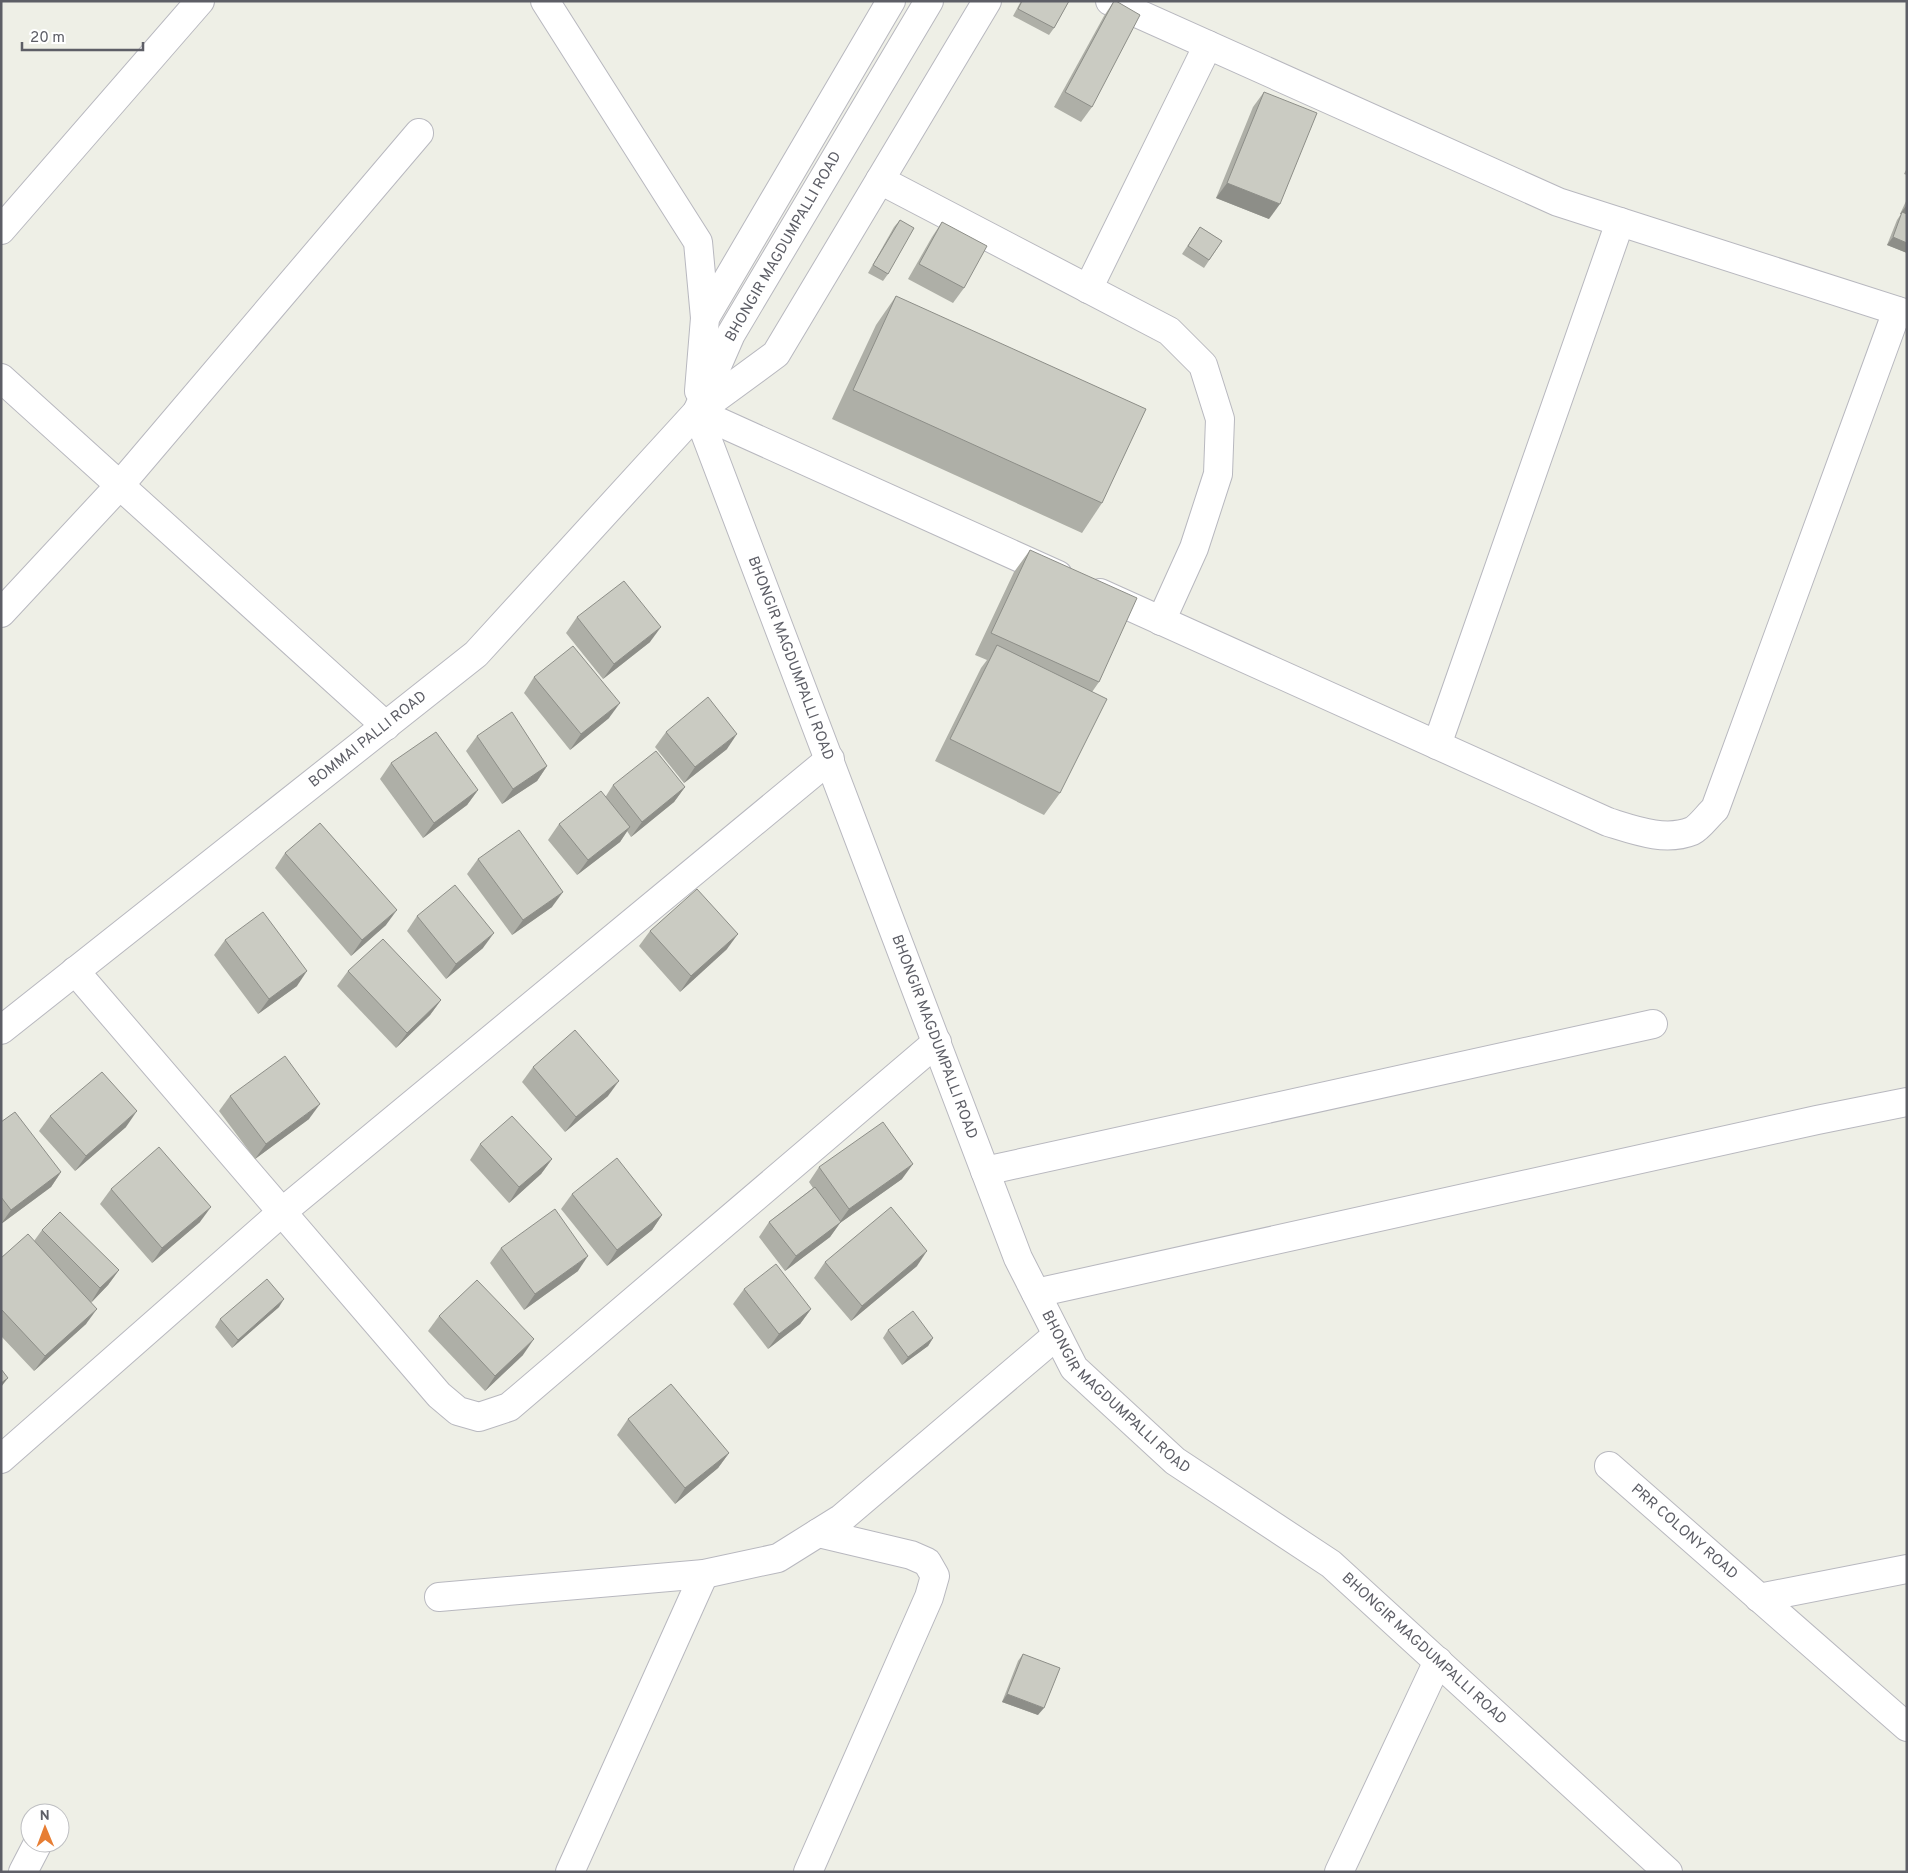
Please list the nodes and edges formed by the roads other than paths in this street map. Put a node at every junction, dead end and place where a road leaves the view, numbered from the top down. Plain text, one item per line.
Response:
1 (200, 1) edge
2 (545, 1) edge
3 (891, 1) edge
4 (928, 1) edge
5 (987, 1) edge
6 (1110, 1) edge
7 (1208, 45) junction
8 (419, 133) dead end
9 (880, 180) junction
10 (1620, 222) junction
11 (1, 230) edge
12 (1088, 289) junction
13 (1902, 312) edge
14 (705, 318) junction
15 (1, 378) edge
16 (697, 412) junction
17 (120, 485) junction
18 (1, 613) edge
19 (1161, 621) junction
20 (386, 726) junction
21 (1437, 745) junction
22 (830, 759) junction
23 (75, 971) junction
24 (1653, 1024) dead end
25 (1, 1030) edge
26 (937, 1042) junction
27 (1907, 1102) edge
28 (985, 1171) junction
29 (282, 1212) junction
30 (1036, 1293) junction
31 (1057, 1334) junction
32 (1, 1460) edge
33 (1609, 1466) dead end
34 (818, 1533) junction
35 (1907, 1569) edge
36 (704, 1574) junction
37 (439, 1597) dead end
38 (1759, 1598) junction
39 (1438, 1661) junction
40 (1907, 1727) edge
41 (33, 1853) edge
42 (23, 1872) edge
43 (570, 1872) edge
44 (808, 1872) edge
45 (1340, 1872) edge
46 (1668, 1872) edge

1 - 11 street
2 - 14 street
3 - 14 street
4 - 16 street, BHONGIR MAGDUMPALLI ROAD
5 - 9 street
6 - 7 street
7 - 10 street
7 - 12 street
8 - 17 street
9 - 12 street
9 - 16 street
10 - 13 street
10 - 21 street
12 - 19 street
13 - 21 street
14 - 16 street
15 - 17 street
16 - 19 street
16 - 20 street, BOMMAI PALLI ROAD
16 - 22 street, BHONGIR MAGDUMPALLI ROAD
17 - 18 street
17 - 20 street
19 - 21 street
20 - 23 street, BOMMAI PALLI ROAD
22 - 26 street, BHONGIR MAGDUMPALLI ROAD
22 - 29 street
23 - 25 street, BOMMAI PALLI ROAD
23 - 29 street
24 - 28 street
26 - 28 street, BHONGIR MAGDUMPALLI ROAD
26 - 29 street
27 - 30 street
28 - 30 street, BHONGIR MAGDUMPALLI ROAD
29 - 32 street
30 - 31 street, BHONGIR MAGDUMPALLI ROAD
31 - 34 street
31 - 39 street, BHONGIR MAGDUMPALLI ROAD
33 - 38 street, PRR COLONY ROAD
34 - 36 street
34 - 44 street
35 - 38 street
36 - 37 street
36 - 43 street
38 - 40 street, PRR COLONY ROAD
39 - 45 street
39 - 46 street, BHONGIR MAGDUMPALLI ROAD
41 - 42 street

